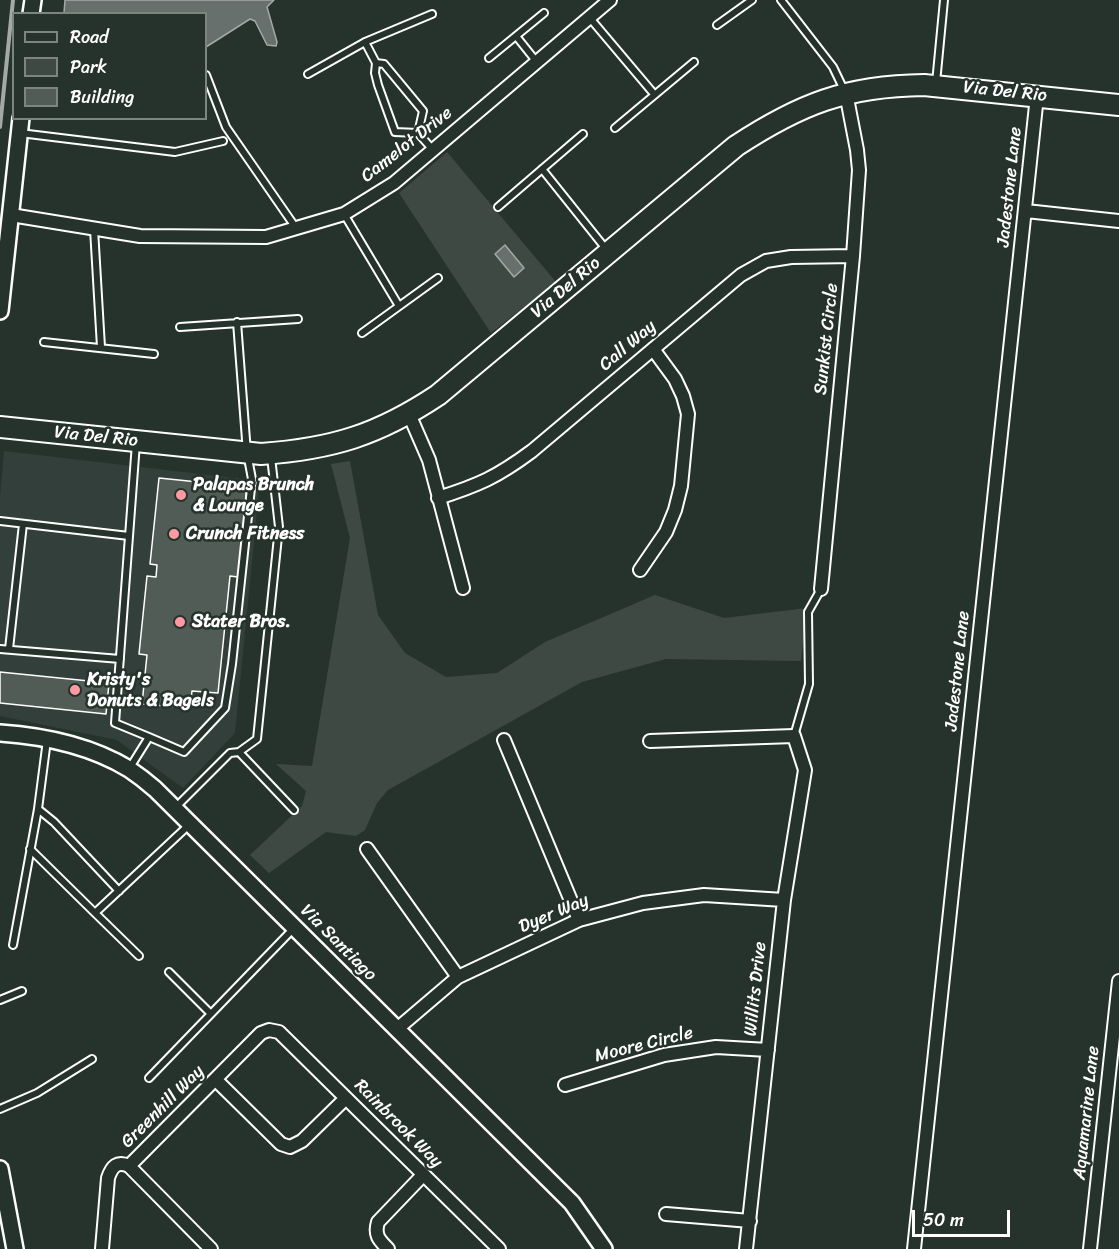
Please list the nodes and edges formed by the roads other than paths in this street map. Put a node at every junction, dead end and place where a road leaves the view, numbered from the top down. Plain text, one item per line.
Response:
1 (610, 0) edge
2 (752, 0) edge
3 (782, 0) edge
4 (944, 0) edge
5 (544, 12) dead end
6 (432, 14) dead end
7 (589, 17) junction
8 (717, 25) dead end
9 (516, 36) junction
10 (365, 42) junction
11 (489, 58) dead end
12 (537, 61) junction
13 (694, 62) dead end
14 (376, 63) junction
15 (308, 74) dead end
16 (207, 78) edge
17 (936, 86) junction
18 (846, 93) junction
19 (654, 94) junction
20 (1037, 96) junction
21 (1119, 105) edge
22 (20, 126) edge
23 (615, 128) dead end
24 (418, 133) junction
25 (584, 134) dead end
26 (223, 141) dead end
27 (433, 150) junction
28 (542, 169) junction
29 (498, 207) dead end
30 (1026, 211) junction
31 (344, 214) junction
32 (11, 215) junction
33 (1119, 221) edge
34 (94, 228) junction
35 (296, 228) junction
36 (609, 252) junction
37 (853, 256) junction
38 (438, 278) dead end
39 (399, 306) junction
40 (0, 310) edge
41 (298, 319) dead end
42 (237, 322) junction
43 (180, 327) dead end
44 (362, 333) dead end
45 (44, 342) dead end
46 (101, 347) junction
47 (653, 349) junction
48 (154, 354) dead end
49 (409, 414) junction
50 (0, 427) edge
51 (136, 441) junction
52 (247, 453) junction
53 (271, 453) junction
54 (438, 498) junction
55 (0, 521) edge
56 (23, 524) junction
57 (129, 536) junction
58 (640, 570) dead end
59 (463, 588) dead end
60 (820, 589) joint
61 (0, 649) edge
62 (9, 650) junction
63 (120, 659) junction
64 (0, 733) edge
65 (795, 736) junction
66 (149, 737) junction
67 (47, 739) junction
68 (504, 740) dead end
69 (650, 741) dead end
70 (239, 752) junction
71 (129, 769) junction
72 (175, 808) junction
73 (38, 809) junction
74 (294, 810) dead end
75 (190, 824) junction
76 (30, 849) junction
77 (368, 849) dead end
78 (119, 891) junction
79 (784, 900) junction
80 (95, 914) junction
81 (579, 920) junction
82 (295, 927) junction
83 (13, 945) dead end
84 (139, 956) dead end
85 (169, 972) dead end
86 (458, 977) junction
87 (1119, 981) edge
88 (22, 991) dead end
89 (0, 1000) edge
90 (211, 1014) junction
91 (397, 1029) junction
92 (269, 1030) joint
93 (768, 1050) junction
94 (92, 1059) dead end
95 (149, 1078) dead end
96 (216, 1080) junction
97 (565, 1085) dead end
98 (346, 1098) junction
99 (0, 1109) edge
100 (129, 1166) junction
101 (0, 1169) edge
102 (423, 1175) junction
103 (2, 1189) edge
104 (666, 1214) dead end
105 (750, 1221) junction
106 (15, 1249) edge
107 (102, 1249) edge
108 (211, 1249) edge
109 (388, 1249) edge
110 (499, 1249) edge
111 (604, 1249) edge
112 (746, 1249) edge
113 (914, 1249) edge
114 (1090, 1249) edge

1 - 7 street, Camelot Drive
2 - 8 lane
3 - 18 lane
4 - 17 lane
5 - 9 lane
6 - 10 lane
7 - 12 street, Camelot Drive
7 - 19 lane
9 - 11 lane
9 - 12 lane
10 - 14 lane
10 - 15 lane
12 - 27 street, Camelot Drive
13 - 19 lane
14 - 24 lane
14 - 24 lane
16 - 35 lane
17 - 18 main road, Via Del Rio
17 - 20 main road, Via Del Rio
18 - 36 main road, Via Del Rio
18 - 37 street, Sunkist Circle
19 - 23 lane
20 - 21 main road, Via Del Rio
20 - 30 street, Jadestone Lane
22 - 26 lane
22 - 32 street
24 - 27 lane
25 - 28 lane
27 - 31 street, Camelot Drive
28 - 29 lane
28 - 36 lane
30 - 33 street
30 - 113 street, Jadestone Lane
31 - 35 street, Camelot Drive
31 - 39 lane
32 - 34 street, Camelot Drive
32 - 40 street
34 - 35 street, Camelot Drive
34 - 46 lane
36 - 49 main road, Via Del Rio
37 - 47 street, Call Way
37 - 60 street, Sunkist Circle
38 - 39 lane
39 - 44 lane
41 - 42 lane
42 - 43 lane
42 - 52 lane
45 - 46 lane
46 - 48 lane
47 - 54 street, Call Way
47 - 58 street
49 - 53 main road, Via Del Rio
49 - 54 street
50 - 51 main road, Via Del Rio
51 - 52 main road, Via Del Rio
51 - 57 lane
52 - 53 main road, Via Del Rio
52 - 66 lane
53 - 70 lane
54 - 59 street
55 - 56 lane
56 - 57 lane
56 - 62 lane
57 - 63 lane
60 - 65 lane
61 - 62 lane
62 - 63 lane
63 - 66 lane
64 - 67 street, Via Santiago
65 - 69 street
65 - 79 street, Willits Drive
66 - 71 lane
67 - 71 street, Via Santiago
67 - 73 lane
68 - 81 street
70 - 72 lane
70 - 74 lane
71 - 72 street, Via Santiago
72 - 75 street, Via Santiago
73 - 76 lane
73 - 78 lane
75 - 78 lane
75 - 82 street, Via Santiago
76 - 80 lane
76 - 83 lane
77 - 86 street
78 - 80 lane
79 - 81 street, Dyer Way
79 - 93 street, Willits Drive
80 - 84 lane
81 - 86 street, Dyer Way
82 - 90 lane
82 - 91 street, Via Santiago
85 - 90 lane
86 - 91 street, Dyer Way
87 - 114 street, Aquamarine Lane
88 - 89 lane
90 - 95 lane
91 - 111 street, Via Santiago
92 - 96 street, Greenhill Way
92 - 98 street, Rainbrook Way
93 - 97 street, Moore Circle
93 - 105 street, Willits Drive
94 - 99 lane
96 - 98 street
96 - 100 street, Greenhill Way
98 - 102 street, Rainbrook Way
100 - 107 street, Greenhill Way
100 - 108 street
101 - 103 street
102 - 109 street
102 - 110 street, Rainbrook Way
103 - 106 street
104 - 105 street
105 - 112 street, Willits Drive

